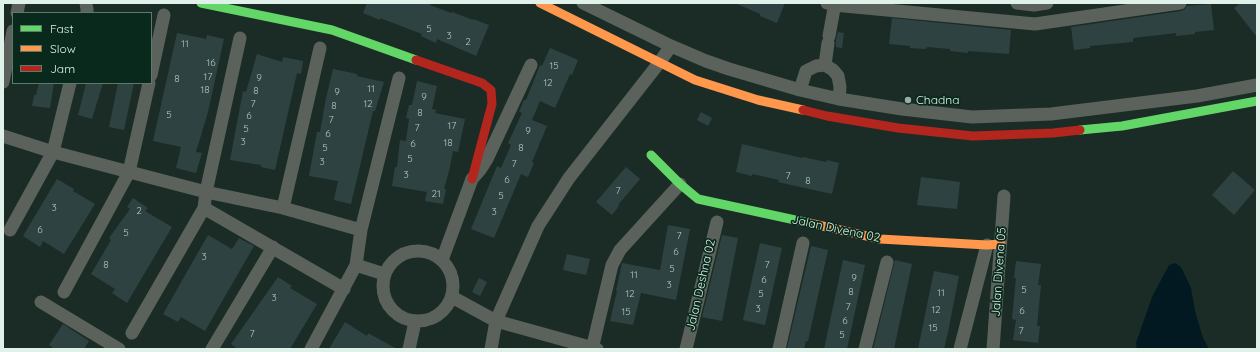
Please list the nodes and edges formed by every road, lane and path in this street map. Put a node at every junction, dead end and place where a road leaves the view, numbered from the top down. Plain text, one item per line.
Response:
1 (201, 3) edge
2 (540, 3) edge
3 (583, 3) edge
4 (1017, 3) edge
5 (1180, 3) edge
6 (832, 4) edge
7 (1041, 4) edge
8 (164, 15) dead end
9 (1035, 24) junction
10 (12, 36) edge
11 (240, 38) dead end
12 (671, 46) junction
13 (320, 48) dead end
14 (659, 63) junction
15 (531, 65) dead end
16 (825, 65) junction
17 (152, 70) edge
18 (399, 78) dead end
19 (3, 82) edge
20 (70, 84) edge
21 (149, 84) edge
22 (1257, 85) edge
23 (800, 90) junction
24 (839, 99) junction
25 (1257, 101) edge
26 (1051, 114) junction
27 (1054, 133) junction
28 (3, 136) edge
29 (54, 152) junction
30 (651, 155) dead end
31 (129, 172) junction
32 (472, 179) junction
33 (680, 184) junction
34 (206, 192) junction
35 (1004, 196) dead end
36 (204, 208) junction
37 (283, 208) junction
38 (716, 222) dead end
39 (10, 230) dead end
40 (362, 230) junction
41 (803, 243) dead end
42 (1001, 244) junction
43 (987, 245) junction
44 (273, 247) junction
45 (442, 260) junction
46 (887, 262) dead end
47 (356, 265) junction
48 (384, 274) junction
49 (344, 289) junction
50 (64, 292) dead end
51 (452, 297) junction
52 (40, 302) dead end
53 (496, 321) junction
54 (415, 322) junction
55 (132, 333) dead end
56 (119, 349) edge
57 (212, 349) edge
58 (311, 349) edge
59 (409, 349) edge
60 (491, 349) edge
61 (594, 349) edge
62 (686, 349) edge
63 (778, 349) edge
64 (865, 349) edge
65 (960, 349) edge
66 (993, 349) edge

1 - 32 street
2 - 14 street
3 - 12 street
4 - 7 street
5 - 9 street
6 - 9 street
6 - 16 street
7 - 9 street
8 - 17 street
10 - 19 street
11 - 34 street
12 - 14 street
12 - 23 street
13 - 37 street
14 - 27 street
14 - 53 street
15 - 32 street
16 - 23 street
16 - 24 street
18 - 40 street
20 - 29 street
21 - 31 street
22 - 26 street
23 - 24 street
24 - 26 street
25 - 27 street
26 - 27 street
28 - 29 street
29 - 31 street
29 - 39 street
30 - 33 street, Jalan Divena 02
31 - 34 street
31 - 50 street
32 - 45 street
33 - 43 street, Jalan Divena 02
33 - 61 street
34 - 36 street
34 - 37 street
35 - 42 street, Jalan Divena 05
36 - 44 street
36 - 55 street
37 - 40 street
38 - 62 street, Jalan Deshna 02
40 - 47 street
41 - 63 street
42 - 43 street, Jalan Divena 02
42 - 66 street, Jalan Divena 05
43 - 65 street
44 - 49 street
44 - 57 street
45 - 48 street
45 - 51 street
46 - 64 street
47 - 48 street
47 - 49 street
48 - 54 street
49 - 58 street
51 - 53 street
51 - 54 street
52 - 56 street
53 - 60 street
53 - 61 street
54 - 59 street

